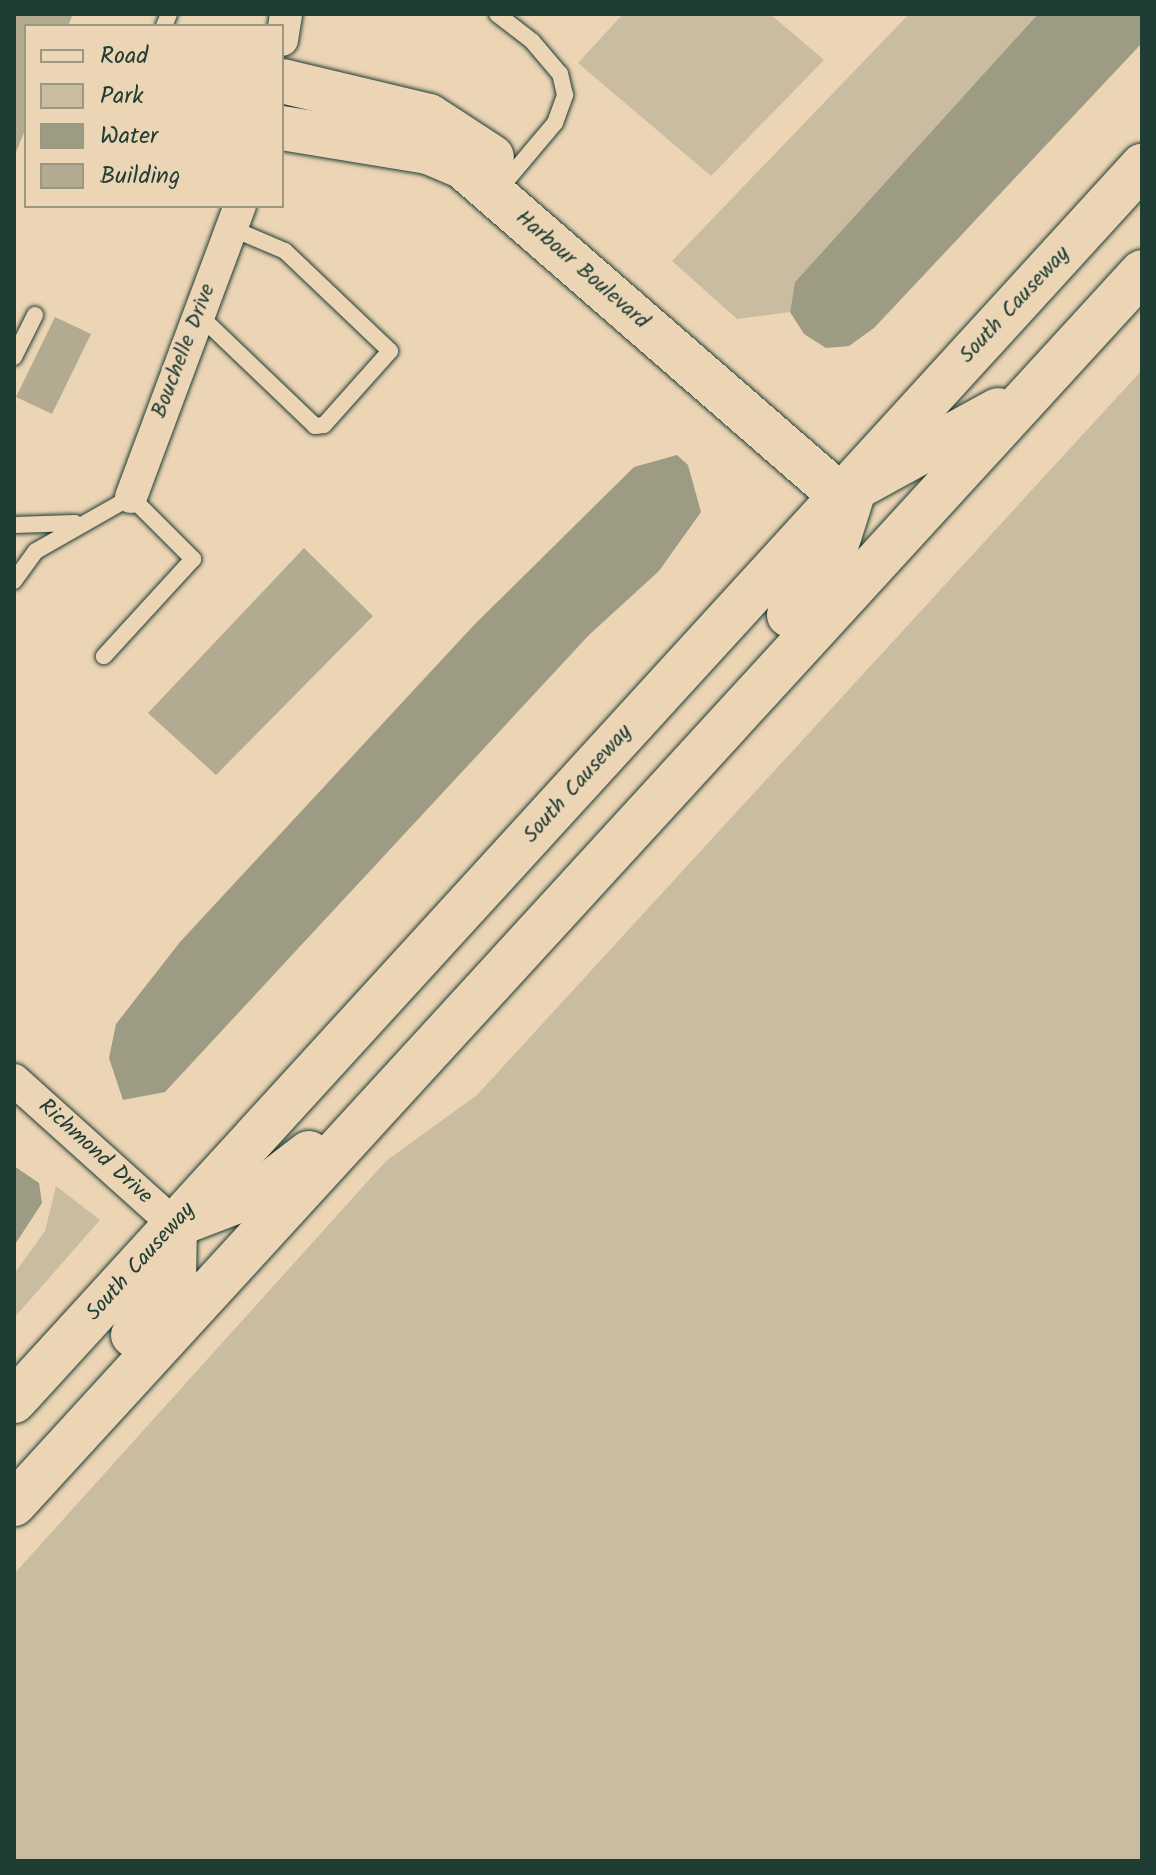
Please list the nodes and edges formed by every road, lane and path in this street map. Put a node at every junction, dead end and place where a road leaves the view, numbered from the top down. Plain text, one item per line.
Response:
1 (497, 14) edge
2 (284, 81) edge
3 (284, 128) edge
4 (1142, 166) edge
5 (505, 182) junction
6 (236, 217) edge
7 (1142, 272) edge
8 (198, 314) junction
9 (35, 315) dead end
10 (14, 357) edge
11 (1042, 382) junction
12 (851, 488) junction
13 (131, 497) junction
14 (76, 523) junction
15 (14, 525) edge
16 (14, 581) edge
17 (104, 656) dead end
18 (593, 871) junction
19 (14, 1080) edge
20 (400, 1083) junction
21 (175, 1225) junction
22 (14, 1401) edge
23 (14, 1465) edge
24 (14, 1504) edge

1 - 5 lane
2 - 5 main road
3 - 5 main road, Harbour Boulevard
4 - 12 main road, South Causeway
5 - 12 main road, Harbour Boulevard
6 - 8 street, Bouchelle Drive
6 - 8 lane
7 - 11 main road
8 - 13 street, Bouchelle Drive
9 - 10 lane
11 - 12 main road
11 - 18 main road
12 - 18 main road
12 - 21 main road, South Causeway
13 - 14 lane
13 - 17 lane
14 - 15 lane
14 - 16 lane
18 - 20 main road
19 - 21 street, Richmond Drive
20 - 21 main road
20 - 24 main road
21 - 22 main road, South Causeway
21 - 23 main road

